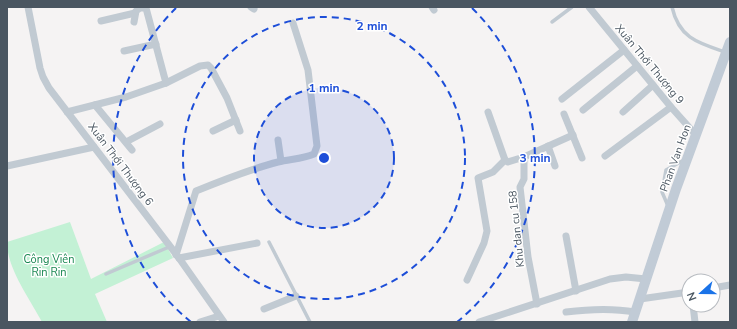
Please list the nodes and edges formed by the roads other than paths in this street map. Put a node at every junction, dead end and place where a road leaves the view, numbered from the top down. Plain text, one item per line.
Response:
1 (28, 7) edge
2 (572, 7) edge
3 (589, 7) edge
4 (672, 7) edge
5 (135, 13) junction
6 (101, 21) dead end
7 (134, 22) dead end
8 (552, 22) dead end
9 (293, 24) dead end
10 (730, 42) edge
11 (156, 44) junction
12 (624, 50) junction
13 (124, 51) dead end
14 (728, 52) edge
15 (638, 66) junction
16 (166, 83) junction
17 (653, 85) junction
18 (562, 98) dead end
19 (95, 105) junction
20 (671, 107) junction
21 (583, 110) dead end
22 (67, 112) junction
23 (488, 112) dead end
24 (623, 112) dead end
25 (564, 114) dead end
26 (236, 120) junction
27 (160, 124) dead end
28 (213, 131) dead end
29 (240, 131) dead end
30 (572, 135) junction
31 (696, 135) junction
32 (278, 140) dead end
33 (126, 142) junction
34 (548, 146) junction
35 (94, 147) junction
36 (132, 150) dead end
37 (605, 156) dead end
38 (524, 157) junction
39 (582, 158) dead end
40 (687, 159) junction
41 (504, 160) junction
42 (281, 161) junction
43 (7, 166) edge
44 (555, 166) dead end
45 (669, 209) junction
46 (566, 236) dead end
47 (269, 242) dead end
48 (257, 243) dead end
49 (169, 247) junction
50 (177, 257) junction
51 (106, 274) dead end
52 (467, 280) dead end
53 (643, 288) junction
54 (576, 291) junction
55 (681, 291) edge
56 (296, 296) junction
57 (537, 304) junction
58 (264, 309) dead end
59 (566, 312) dead end
60 (633, 317) edge
61 (221, 319) edge
62 (200, 322) edge
63 (310, 322) edge
64 (479, 322) edge

1 - 22 street, Xuân Thới Thượng 6
2 - 8 lane
3 - 12 street, Xuân Thới Thượng 9
4 - 14 lane
5 - 6 street
5 - 7 street
5 - 11 street
9 - 42 street
10 - 14 main road, Phan Van Hon
11 - 13 street
11 - 16 street
12 - 15 street, Xuân Thới Thượng 9
12 - 18 street
14 - 31 main road, Phan Van Hon
15 - 17 street, Xuân Thới Thượng 9
15 - 21 street
16 - 19 street
16 - 26 street
17 - 20 street, Xuân Thới Thượng 9
17 - 24 street
19 - 22 street
19 - 33 street
20 - 31 street, Xuân Thới Thượng 9
20 - 37 street
22 - 35 street, Xuân Thới Thượng 6
23 - 41 street
25 - 30 street
26 - 28 street
26 - 29 street
27 - 33 street
30 - 34 street
30 - 39 street
31 - 40 main road, Phan Van Hon
32 - 42 street
33 - 36 street
34 - 38 street
34 - 44 street
35 - 43 street
35 - 49 street, Xuân Thới Thượng 6
38 - 41 street
38 - 57 street, Khu dan cu 158
40 - 45 main road, Phan Van Hon
40 - 45 lane
41 - 52 street
42 - 50 street
45 - 53 main road, Phan Van Hon
46 - 54 street
47 - 56 lane
48 - 50 street
49 - 50 street, Xuân Thới Thượng 6
49 - 51 lane
50 - 61 street, Xuân Thới Thượng 6
53 - 54 street
53 - 55 street
53 - 60 main road, Phan Van Hon
54 - 57 street
56 - 58 street
56 - 63 lane
57 - 64 street
59 - 60 street
61 - 62 street

